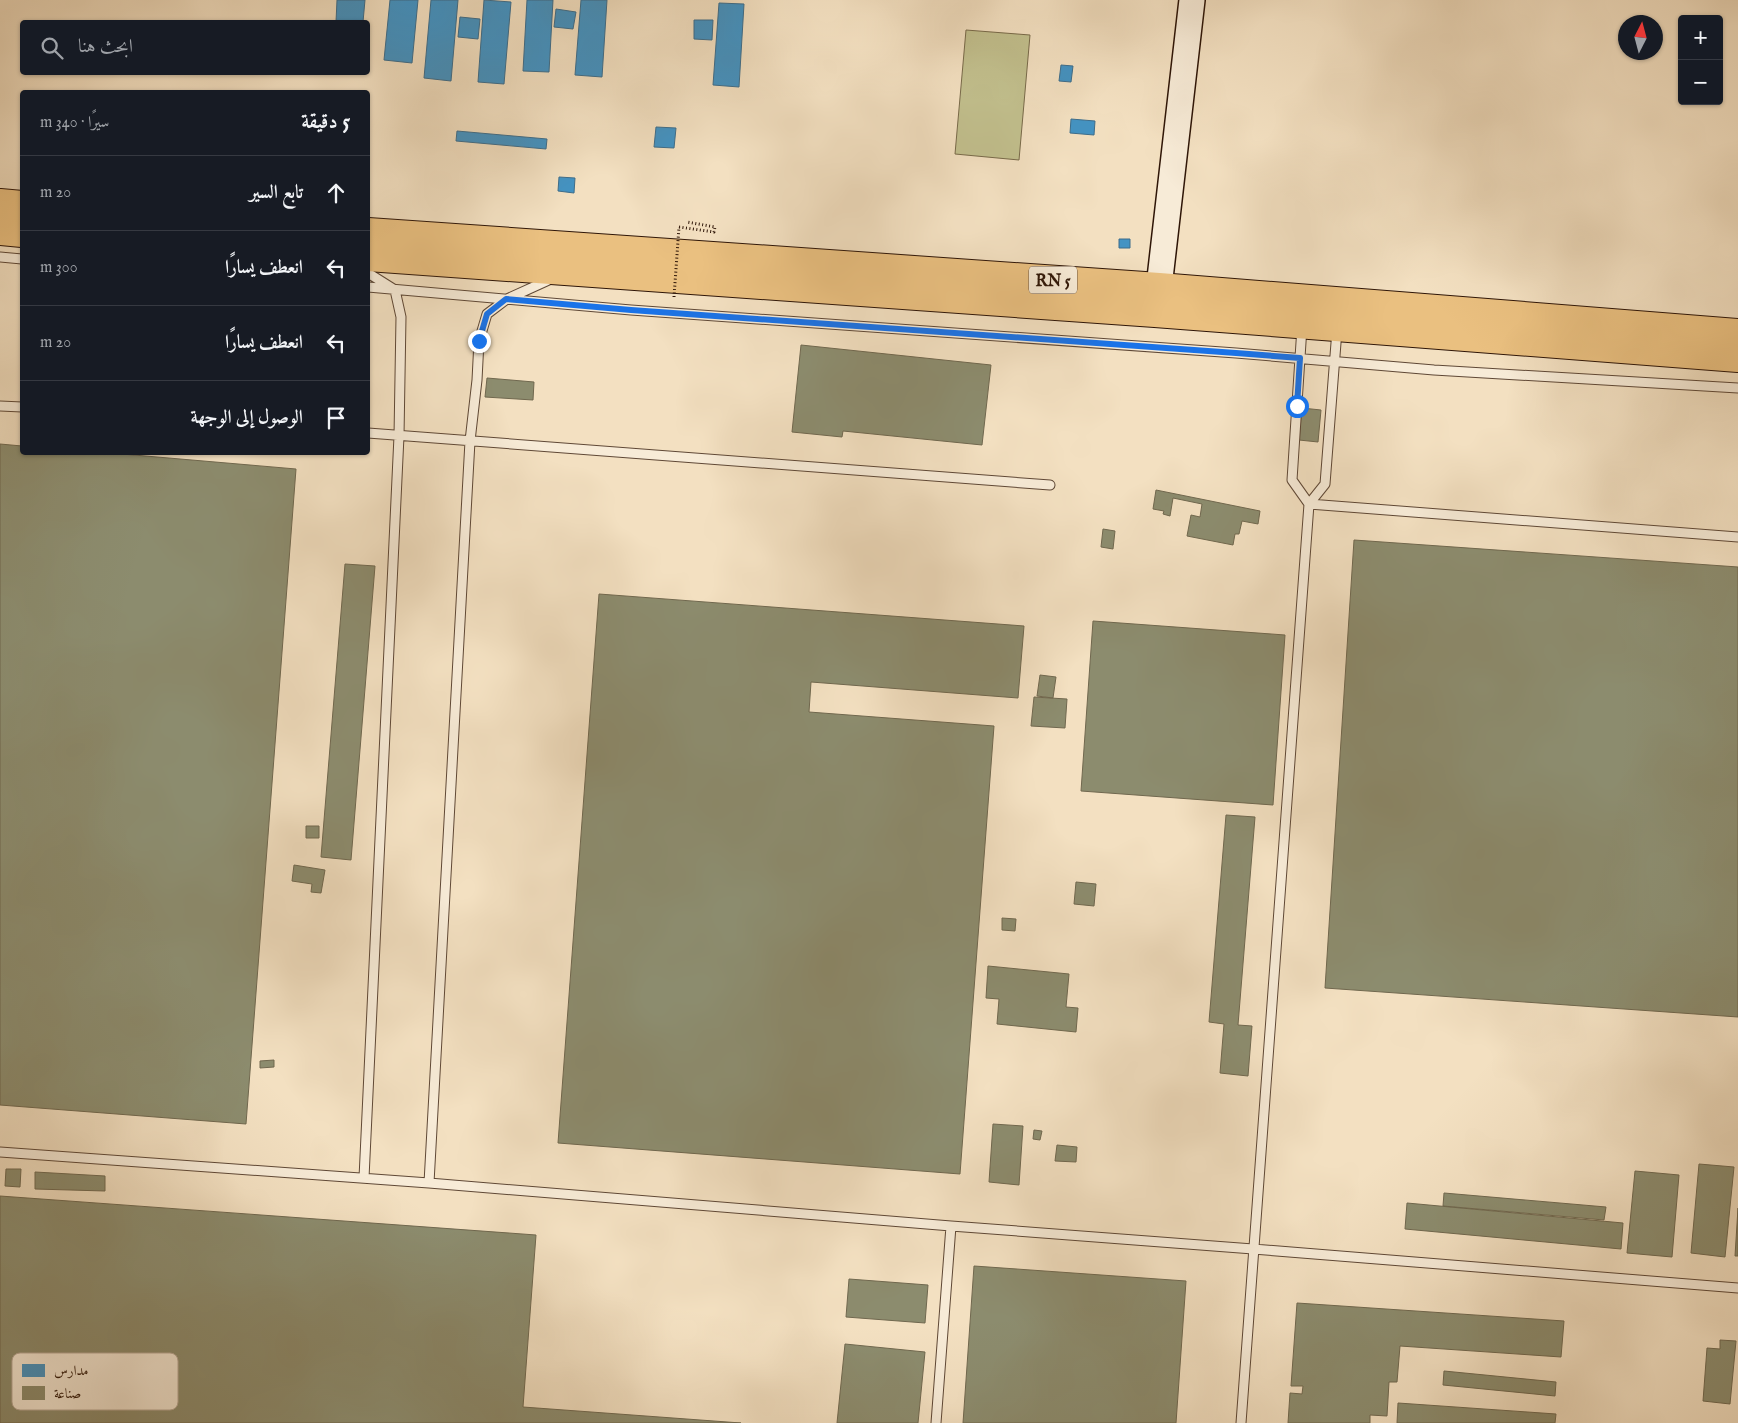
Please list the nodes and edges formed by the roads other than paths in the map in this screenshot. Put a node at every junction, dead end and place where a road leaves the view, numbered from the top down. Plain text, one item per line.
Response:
1 (1192, 0) edge
2 (0, 204) edge
3 (20, 205) edge
4 (0, 231) edge
5 (370, 232) edge
6 (20, 233) edge
7 (0, 257) edge
8 (370, 257) edge
9 (20, 259) edge
10 (568, 271) junction
11 (370, 274) edge
12 (370, 287) edge
13 (1159, 287) junction
14 (395, 290) junction
15 (506, 299) junction
16 (1302, 325) junction
17 (1337, 327) junction
18 (1738, 333) edge
19 (1300, 358) junction
20 (1738, 358) edge
21 (1334, 362) junction
22 (1738, 388) edge
23 (0, 406) edge
24 (20, 407) edge
25 (370, 433) edge
26 (399, 436) junction
27 (470, 441) junction
28 (1050, 485) dead end
29 (1308, 504) junction
30 (1738, 537) edge
31 (0, 1152) edge
32 (364, 1178) junction
33 (429, 1182) junction
34 (951, 1226) junction
35 (1253, 1249) junction
36 (1738, 1288) edge
37 (936, 1423) edge
38 (1241, 1423) edge

1 - 13 street
2 - 3 highway
4 - 6 highway
5 - 13 highway, RN 5
7 - 9 lane
8 - 10 highway, RN 5
10 - 15 lane
10 - 16 highway, RN 5
11 - 14 lane
12 - 14 lane
13 - 18 highway, RN 5
14 - 15 lane
14 - 26 lane
15 - 19 lane
15 - 27 lane
16 - 17 highway, RN 5
16 - 19 lane
17 - 20 highway, RN 5
17 - 21 lane
19 - 21 lane
19 - 29 lane
21 - 22 lane
21 - 29 lane
23 - 24 lane
25 - 26 lane
26 - 27 lane
26 - 32 lane
27 - 28 lane
27 - 33 lane
29 - 30 lane
29 - 35 lane
31 - 32 lane
32 - 33 lane
33 - 34 lane
34 - 35 lane
34 - 37 lane
35 - 36 lane
35 - 38 lane

